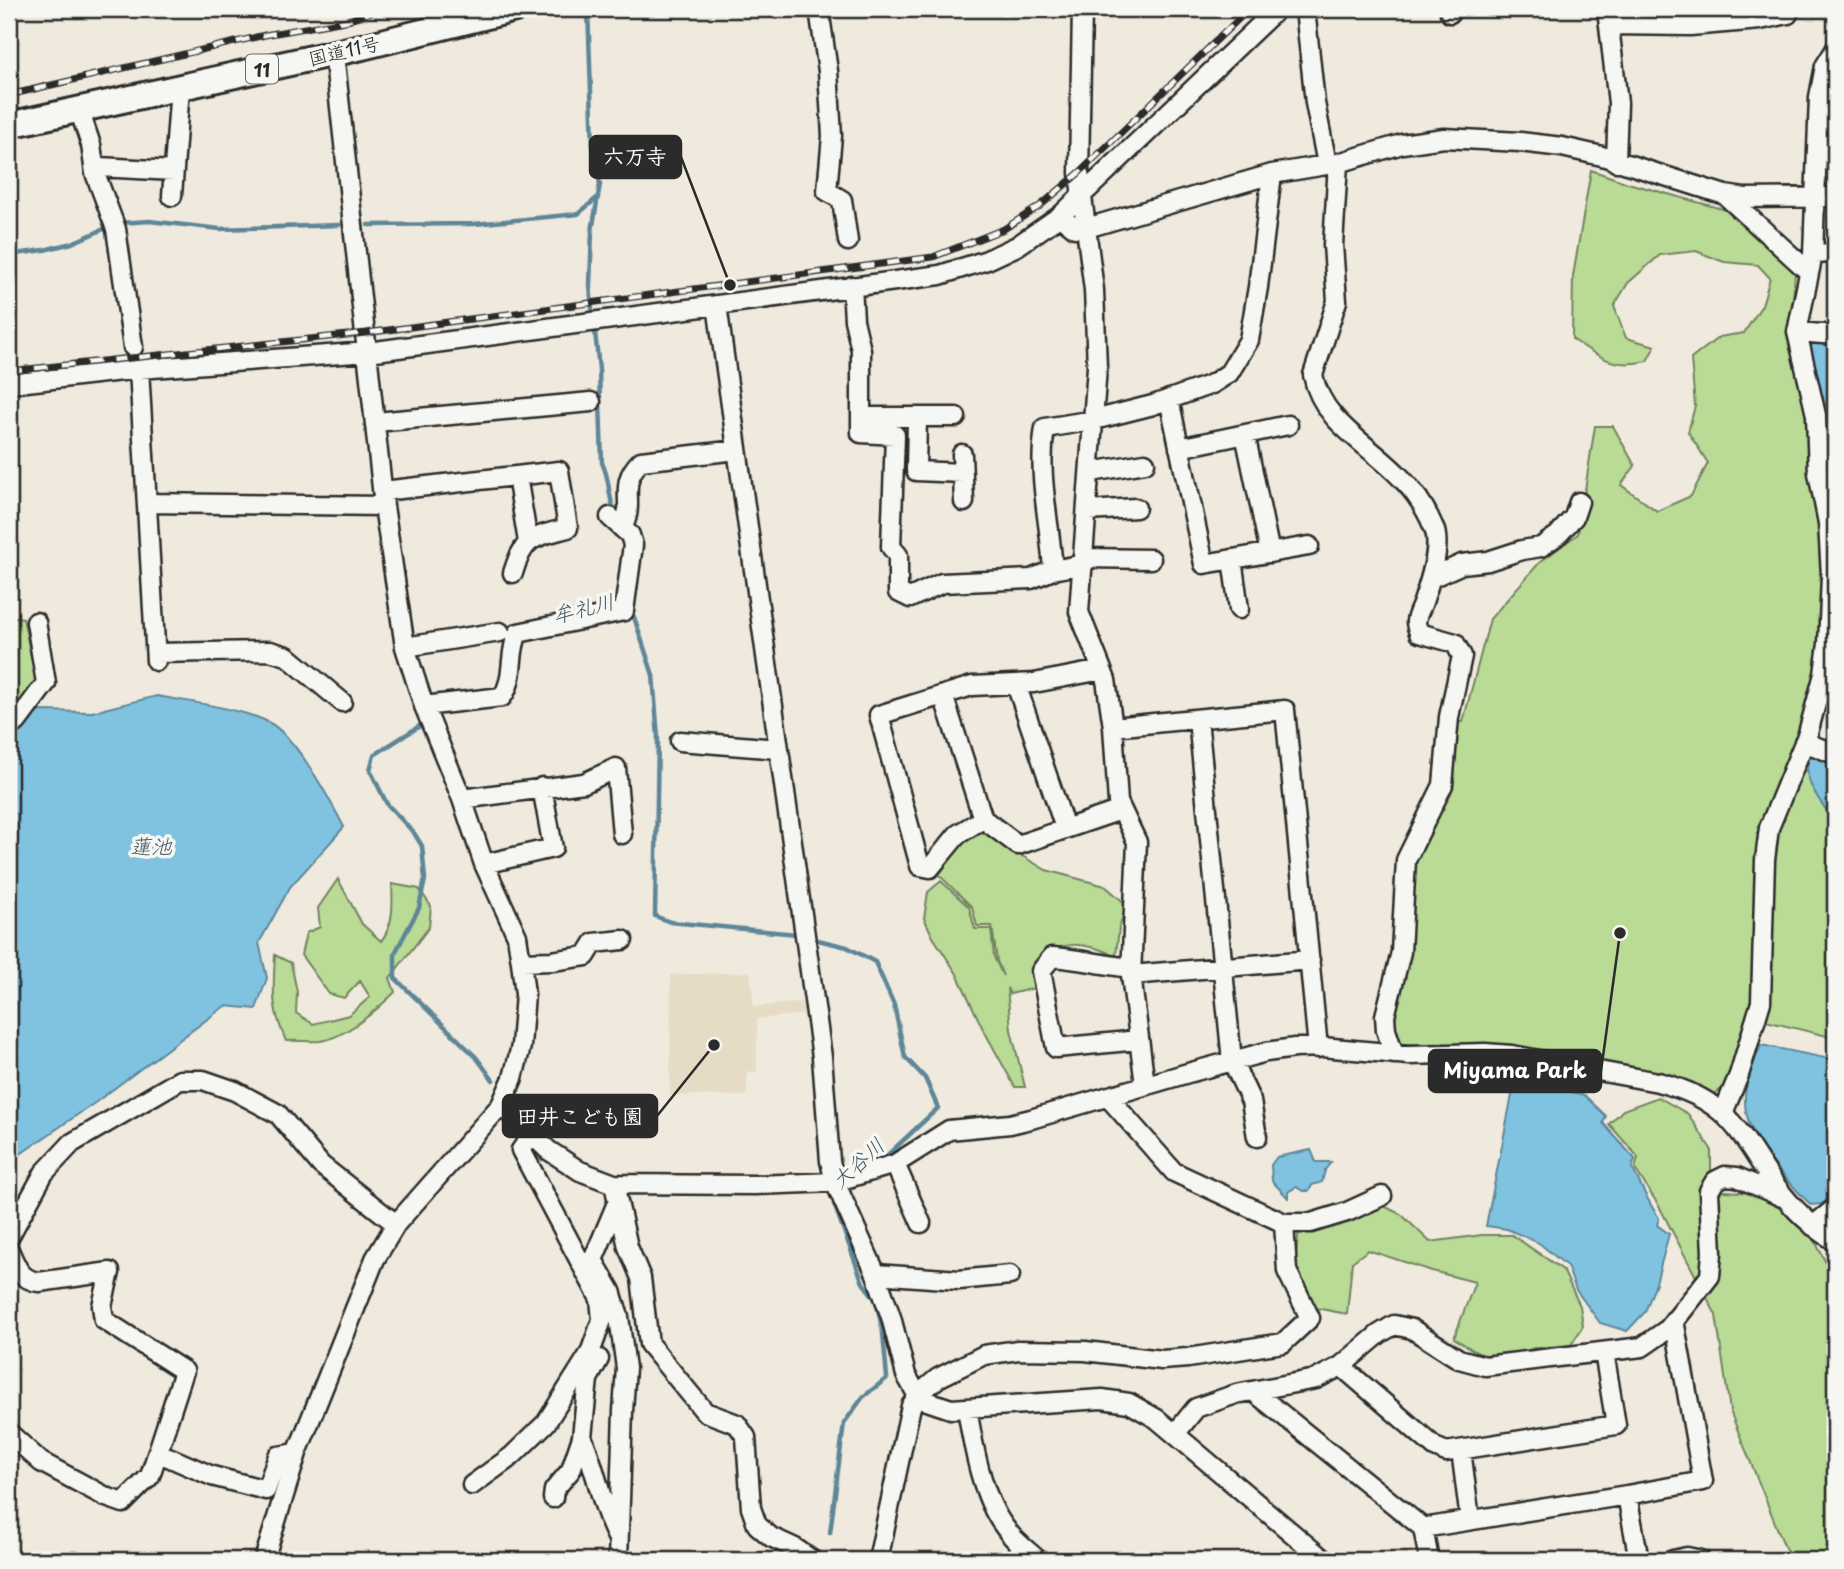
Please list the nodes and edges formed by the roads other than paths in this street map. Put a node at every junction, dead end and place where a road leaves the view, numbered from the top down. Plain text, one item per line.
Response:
1 (515, 9) edge
2 (819, 9) edge
3 (1082, 9) edge
4 (1277, 9) edge
5 (1305, 9) edge
6 (1788, 14) dead end
7 (1608, 17) edge
8 (1835, 50) edge
9 (334, 53) junction
10 (180, 87) junction
11 (1827, 95) edge
12 (79, 109) junction
13 (9, 125) edge
14 (1616, 162) junction
15 (1332, 163) junction
16 (99, 167) dead end
17 (174, 171) junction
18 (1272, 174) junction
19 (1725, 195) junction
20 (172, 196) dead end
21 (1082, 196) junction
22 (1816, 197) junction
23 (1835, 197) edge
24 (1060, 216) junction
25 (1086, 227) junction
26 (848, 242) dead end
27 (1835, 253) edge
28 (1813, 254) junction
29 (1809, 272) junction
30 (852, 286) junction
31 (718, 305) junction
32 (1797, 332) junction
33 (1835, 335) edge
34 (132, 347) dead end
35 (368, 352) junction
36 (139, 369) junction
37 (9, 384) edge
38 (1169, 399) junction
39 (591, 402) dead end
40 (861, 417) junction
41 (956, 417) dead end
42 (917, 418) junction
43 (1094, 421) junction
44 (376, 422) junction
45 (1288, 425) dead end
46 (1245, 434) junction
47 (1179, 448) junction
48 (737, 450) junction
49 (962, 454) dead end
50 (1145, 463) dead end
51 (1091, 472) junction
52 (963, 473) junction
53 (517, 476) junction
54 (383, 498) junction
55 (964, 502) dead end
56 (1579, 502) dead end
57 (148, 503) junction
58 (1136, 508) dead end
59 (1088, 511) junction
60 (528, 542) junction
61 (1309, 546) dead end
62 (1270, 553) junction
63 (1151, 559) dead end
64 (1232, 559) junction
65 (1084, 561) junction
66 (1053, 570) junction
67 (513, 573) dead end
68 (1431, 578) junction
69 (1833, 598) edge
70 (1240, 609) dead end
71 (36, 622) dead end
72 (500, 632) dead end
73 (405, 647) junction
74 (1102, 670) junction
75 (1016, 684) junction
76 (943, 695) junction
77 (342, 702) dead end
78 (424, 706) junction
79 (1198, 719) junction
80 (9, 725) edge
81 (1113, 727) junction
82 (680, 741) dead end
83 (1804, 742) junction
84 (778, 748) junction
85 (1835, 754) edge
86 (542, 787) junction
87 (462, 799) junction
88 (1121, 810) junction
89 (983, 819) junction
90 (1065, 828) junction
91 (622, 834) dead end
92 (484, 863) junction
93 (622, 940) dead end
94 (1310, 960) junction
95 (521, 962) junction
96 (1222, 967) junction
97 (1132, 972) junction
98 (1139, 1040) junction
99 (1318, 1048) junction
100 (1394, 1054) junction
101 (1231, 1061) junction
102 (1145, 1085) junction
103 (1108, 1097) junction
104 (501, 1105) junction
105 (1723, 1114) junction
106 (532, 1135) junction
107 (1257, 1137) dead end
108 (890, 1165) junction
109 (835, 1182) junction
110 (614, 1184) junction
111 (1382, 1196) dead end
112 (1787, 1200) junction
113 (617, 1203) junction
114 (1835, 1208) edge
115 (921, 1223) dead end
116 (1284, 1223) junction
117 (396, 1224) junction
118 (1813, 1226) junction
119 (9, 1237) edge
120 (1834, 1241) edge
121 (9, 1250) edge
122 (588, 1264) junction
123 (876, 1274) junction
124 (1010, 1275) dead end
125 (616, 1307) junction
126 (1674, 1320) junction
127 (1604, 1352) junction
128 (1340, 1366) junction
129 (1253, 1391) junction
130 (919, 1394) junction
131 (967, 1408) junction
132 (9, 1433) edge
133 (1175, 1434) junction
134 (582, 1437) junction
135 (1461, 1450) junction
136 (159, 1453) junction
137 (297, 1453) junction
138 (472, 1485) dead end
139 (1627, 1496) junction
140 (553, 1498) dead end
141 (1470, 1520) junction
142 (1423, 1528) junction
143 (619, 1552) edge
144 (264, 1560) edge
145 (812, 1560) edge
146 (878, 1560) edge
147 (1038, 1560) edge
148 (1324, 1560) edge
149 (1429, 1560) edge
150 (1639, 1560) edge
151 (1673, 1560) edge
152 (1701, 1560) edge

1 - 9 highway, 国道11号 / 11
2 - 26 street
3 - 21 street
4 - 21 street
5 - 15 street
6 - 7 street
7 - 14 street
8 - 11 street
9 - 10 highway, 国道11号 / 11
9 - 35 street
10 - 12 highway, 国道11号 / 11
10 - 17 street
11 - 22 street
12 - 13 highway, 国道11号 / 11
12 - 34 street
14 - 15 street
14 - 19 street
15 - 18 street
15 - 68 street
16 - 17 street
17 - 20 street
18 - 25 street
18 - 38 street
19 - 22 street
19 - 29 street
21 - 24 street
21 - 25 street
22 - 23 street
22 - 28 street
24 - 25 street
24 - 30 street
25 - 43 street
27 - 28 street
28 - 29 street
29 - 32 street
30 - 31 street
30 - 40 street
31 - 35 street
31 - 48 street
32 - 33 street
32 - 69 street
35 - 36 street
35 - 44 street
36 - 37 street
36 - 57 street
38 - 43 street
38 - 47 street
39 - 44 street
40 - 42 street
40 - 66 street
41 - 42 street
42 - 52 street
43 - 51 street
43 - 66 street
44 - 54 street
45 - 46 street
46 - 47 street
46 - 62 street
47 - 64 street
48 - 78 street
48 - 84 street
49 - 52 street
50 - 51 street
51 - 59 street
52 - 55 street
53 - 54 street
53 - 60 street
53 - 60 street
54 - 57 street
54 - 73 street
56 - 68 street
57 - 77 street
58 - 59 street
59 - 65 street
60 - 67 street
61 - 62 street
62 - 64 street
63 - 65 street
64 - 70 street
65 - 66 street
65 - 74 street
68 - 100 street
69 - 83 street
71 - 80 street
72 - 73 street
73 - 78 street
74 - 75 street
74 - 81 street
75 - 76 street
75 - 90 street
76 - 89 street
76 - 89 street
78 - 87 street
79 - 81 street
79 - 94 street
79 - 96 street
81 - 88 street
82 - 84 street
83 - 85 street
83 - 105 street
84 - 109 street
86 - 87 street
86 - 91 street
86 - 92 street
87 - 92 street
88 - 90 street
88 - 97 street
89 - 90 street
92 - 95 street
93 - 95 street
94 - 96 street
94 - 99 street
95 - 104 street
96 - 97 street
96 - 101 street
97 - 98 street
97 - 98 street
98 - 102 street
99 - 100 street
99 - 101 street
100 - 105 street
101 - 102 street
101 - 107 street
102 - 103 street
103 - 108 street
103 - 116 street
104 - 106 street
104 - 117 street
105 - 112 street
106 - 110 street
106 - 122 street
108 - 109 street
108 - 115 street
109 - 110 street
109 - 123 street
110 - 113 street
111 - 116 street
112 - 118 street
112 - 126 street
113 - 122 street
113 - 145 street
114 - 118 street
116 - 130 street
117 - 119 street
117 - 137 street
118 - 120 street
121 - 136 street
122 - 125 street
122 - 138 street
123 - 124 street
123 - 130 street
125 - 134 street
125 - 143 street
126 - 127 street
126 - 139 street
127 - 128 street
127 - 135 street
128 - 129 street
128 - 135 street
129 - 133 street
129 - 142 street
130 - 131 street
130 - 146 street
131 - 133 street
131 - 147 street
132 - 136 street
133 - 148 street
134 - 140 street
134 - 143 street
135 - 141 street
136 - 137 street
137 - 144 street
139 - 141 street
139 - 150 street
141 - 142 street
142 - 149 street
151 - 152 street

